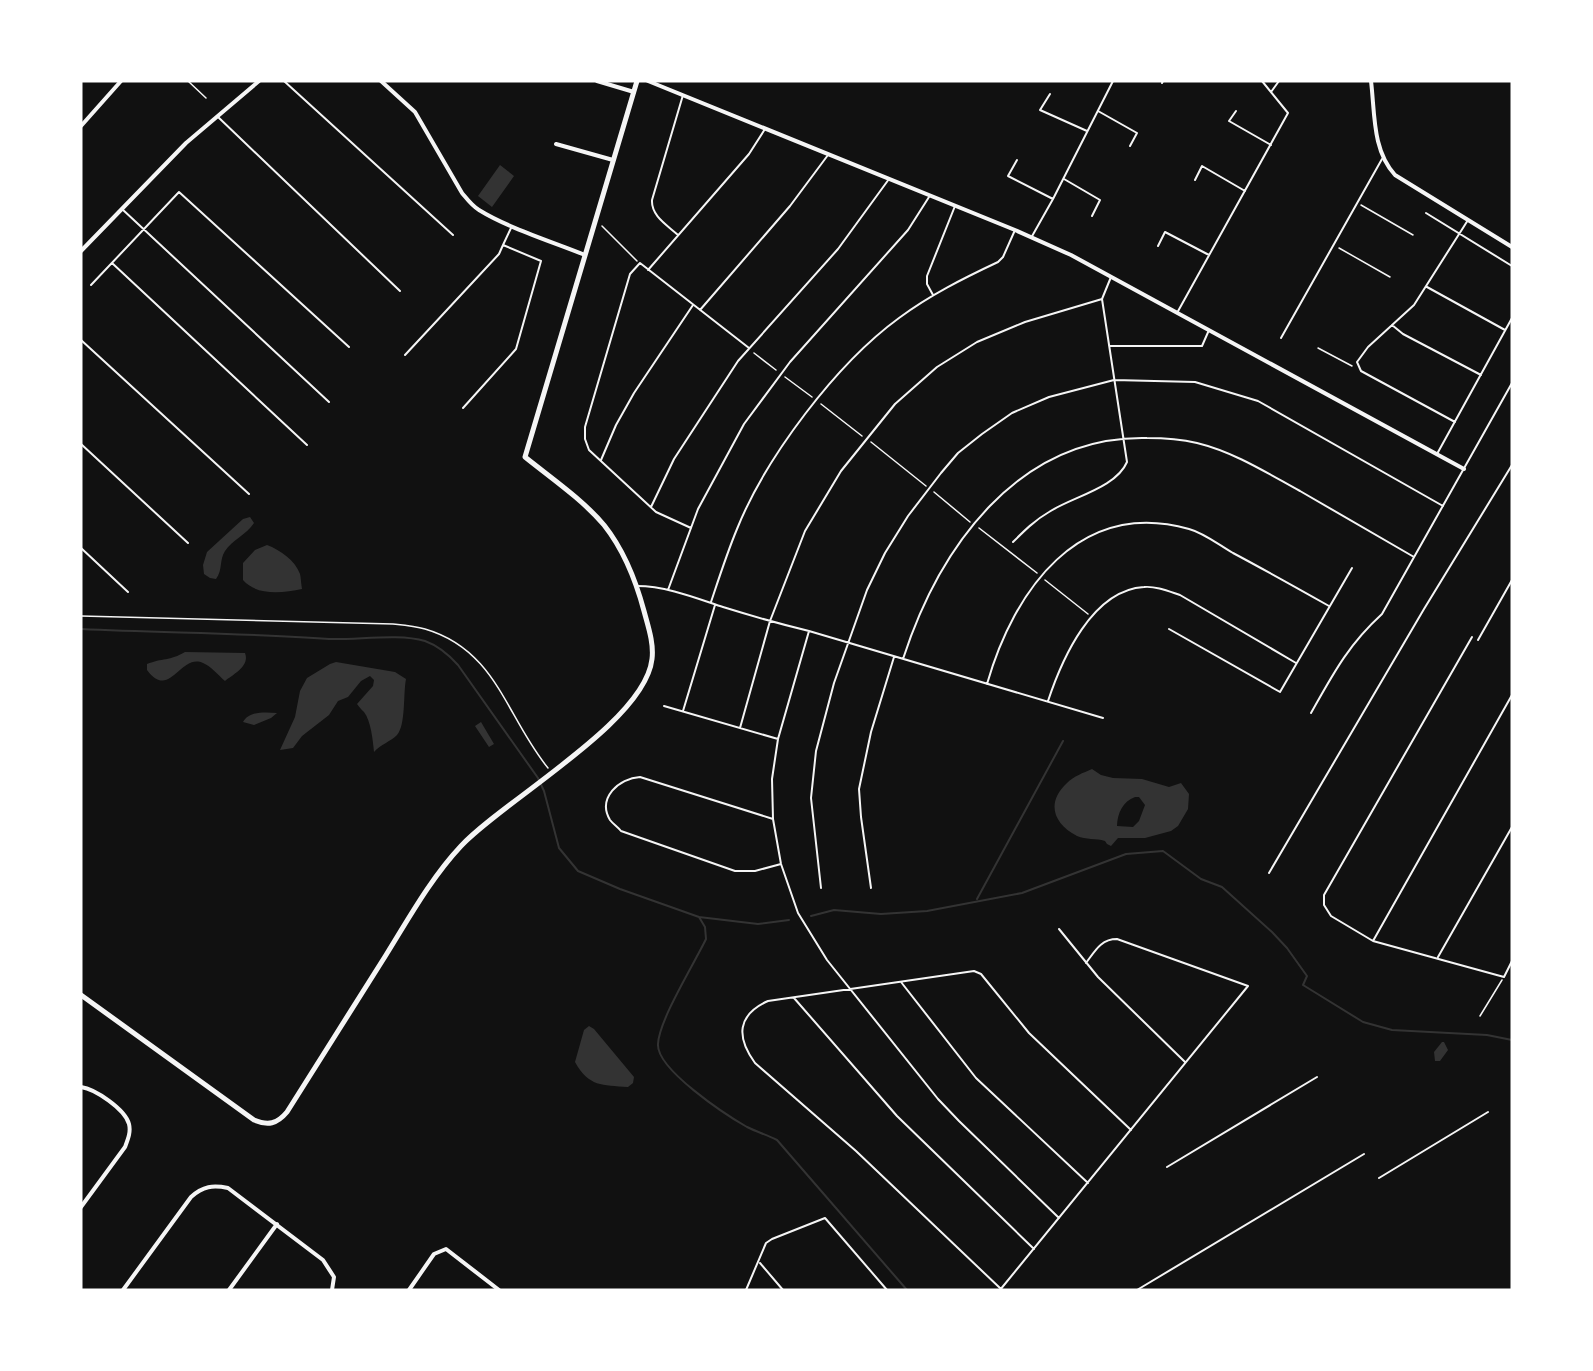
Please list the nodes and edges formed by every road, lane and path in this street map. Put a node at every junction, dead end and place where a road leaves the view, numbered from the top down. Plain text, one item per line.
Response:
1 (121, 81) edge
2 (188, 81) edge
3 (259, 81) edge
4 (284, 81) edge
5 (381, 81) edge
6 (597, 81) edge
7 (637, 81) edge
8 (648, 81) edge
9 (1113, 81) edge
10 (1262, 81) edge
11 (1279, 81) edge
12 (1371, 81) edge
13 (634, 92) junction
14 (1271, 92) junction
15 (1050, 94) dead end
16 (683, 95) junction
17 (206, 98) dead end
18 (1098, 111) junction
19 (1236, 111) dead end
20 (217, 116) junction
21 (81, 126) edge
22 (765, 129) junction
23 (1088, 131) junction
24 (556, 144) dead end
25 (1271, 145) junction
26 (1130, 146) dead end
27 (829, 154) junction
28 (1382, 159) junction
29 (613, 160) junction
30 (1017, 160) dead end
31 (1063, 178) junction
32 (890, 179) junction
33 (1195, 180) dead end
34 (1245, 191) junction
35 (930, 196) junction
36 (1053, 199) junction
37 (1357, 203) junction
38 (955, 205) junction
39 (122, 209) junction
40 (1426, 213) dead end
41 (1092, 216) dead end
42 (1468, 220) junction
43 (595, 223) junction
44 (512, 225) junction
45 (144, 230) junction
46 (1015, 230) junction
47 (1458, 234) junction
48 (678, 235) junction
49 (1413, 235) dead end
50 (453, 236) dead end
51 (1031, 238) junction
52 (1333, 244) junction
53 (503, 245) junction
54 (1158, 246) dead end
55 (1512, 247) edge
56 (81, 251) edge
57 (585, 255) junction
58 (1209, 255) junction
59 (112, 263) junction
60 (640, 263) junction
61 (1512, 266) edge
62 (648, 270) junction
63 (1111, 277) junction
64 (1390, 277) dead end
65 (91, 285) dead end
66 (1427, 287) junction
67 (400, 291) dead end
68 (933, 295) junction
69 (1102, 299) junction
70 (693, 305) junction
71 (700, 310) junction
72 (1177, 313) junction
73 (1512, 318) edge
74 (1392, 325) junction
75 (1209, 330) junction
76 (1505, 330) junction
77 (1281, 338) dead end
78 (81, 340) edge
79 (1109, 346) junction
80 (349, 347) dead end
81 (749, 348) junction
82 (1318, 348) dead end
83 (405, 355) dead end
84 (1361, 370) junction
85 (782, 375) junction
86 (1481, 375) junction
87 (1114, 380) junction
88 (1512, 383) edge
89 (1511, 388) edge
90 (816, 400) junction
91 (329, 402) dead end
92 (463, 408) dead end
93 (1455, 423) junction
94 (1124, 437) junction
95 (866, 438) junction
96 (81, 444) edge
97 (307, 445) dead end
98 (1437, 454) junction
99 (601, 460) junction
100 (1512, 465) edge
101 (1464, 469) junction
102 (929, 488) junction
103 (249, 494) dead end
104 (1443, 506) junction
105 (651, 507) junction
106 (974, 525) junction
107 (691, 528) junction
108 (1012, 542) dead end
109 (188, 543) dead end
110 (81, 548) edge
111 (1414, 557) junction
112 (1352, 568) dead end
113 (1042, 577) junction
114 (1512, 580) edge
115 (638, 586) junction
116 (668, 590) junction
117 (128, 592) dead end
118 (711, 602) junction
119 (715, 604) junction
120 (1329, 606) junction
121 (81, 616) edge
122 (1091, 616) junction
123 (770, 621) junction
124 (1169, 629) dead end
125 (809, 631) junction
126 (1472, 637) dead end
127 (1478, 640) dead end
128 (848, 642) junction
129 (894, 657) junction
130 (903, 659) junction
131 (1296, 663) junction
132 (987, 684) junction
133 (1512, 695) edge
134 (1048, 701) junction
135 (664, 706) dead end
136 (683, 711) junction
137 (1311, 712) dead end
138 (1103, 718) dead end
139 (740, 728) junction
140 (778, 739) junction
141 (553, 774) junction
142 (773, 819) junction
143 (1512, 827) edge
144 (781, 864) junction
145 (1269, 873) dead end
146 (821, 888) dead end
147 (871, 888) dead end
148 (1059, 929) dead end
149 (1373, 941) junction
150 (1438, 957) junction
151 (1512, 962) edge
152 (1086, 963) junction
153 (1504, 977) junction
154 (901, 982) junction
155 (849, 988) junction
156 (81, 995) edge
157 (794, 998) junction
158 (1480, 1016) dead end
159 (1186, 1063) junction
160 (1317, 1077) dead end
161 (81, 1087) edge
162 (1488, 1112) dead end
163 (1131, 1130) junction
164 (1364, 1154) dead end
165 (1167, 1167) dead end
166 (1379, 1178) dead end
167 (1088, 1183) junction
168 (81, 1207) edge
169 (1059, 1218) junction
170 (277, 1224) junction
171 (1034, 1249) junction
172 (759, 1262) junction
173 (123, 1290) edge
174 (229, 1290) edge
175 (332, 1290) edge
176 (409, 1290) edge
177 (498, 1290) edge
178 (746, 1290) edge
179 (783, 1290) edge
180 (887, 1290) edge
181 (1001, 1290) edge
182 (1137, 1290) edge

1 - 21 street
2 - 17 path
3 - 20 street
4 - 50 lane
5 - 44 street
6 - 13 street
7 - 13 street
8 - 16 street
9 - 18 lane
10 - 14 lane
11 - 14 lane
12 - 28 street
13 - 29 street
14 - 25 lane
15 - 23 lane
16 - 22 street
16 - 48 lane
18 - 23 lane
18 - 26 lane
19 - 25 lane
20 - 39 street
20 - 67 lane
22 - 27 street
22 - 48 lane
23 - 31 lane
24 - 29 street
25 - 34 lane
27 - 32 street
27 - 71 lane
28 - 37 lane
28 - 42 street
29 - 43 street
30 - 36 lane
31 - 36 lane
31 - 41 lane
32 - 35 street
32 - 81 lane
33 - 34 lane
34 - 58 lane
35 - 38 street
35 - 85 lane
36 - 51 lane
37 - 49 path
37 - 52 lane
38 - 46 street
38 - 68 lane
39 - 45 lane
39 - 56 street
40 - 47 lane
42 - 47 lane
42 - 55 street
43 - 57 street
43 - 60 path
44 - 53 lane
44 - 57 street
45 - 59 lane
45 - 80 lane
45 - 91 lane
46 - 51 street
46 - 68 lane
47 - 61 lane
47 - 66 lane
48 - 62 lane
51 - 63 street
52 - 64 path
52 - 77 lane
53 - 83 lane
53 - 92 lane
54 - 58 lane
57 - 115 street
58 - 72 lane
59 - 65 lane
59 - 97 lane
60 - 62 lane
60 - 99 lane
62 - 70 lane
63 - 69 lane
63 - 72 street
66 - 74 lane
66 - 76 lane
68 - 90 lane
69 - 79 lane
69 - 95 lane
70 - 71 lane
70 - 99 lane
71 - 81 lane
72 - 75 street
73 - 76 lane
74 - 84 lane
74 - 86 lane
75 - 79 lane
75 - 98 street
76 - 86 lane
78 - 103 lane
79 - 87 lane
81 - 85 path
81 - 105 lane
82 - 84 path
84 - 93 lane
85 - 90 path
85 - 107 lane
86 - 93 lane
87 - 94 lane
87 - 102 lane
87 - 104 lane
88 - 89 lane
89 - 101 lane
90 - 95 path
90 - 118 lane
93 - 98 lane
94 - 106 lane
94 - 108 lane
94 - 111 lane
95 - 102 path
95 - 123 lane
96 - 109 lane
98 - 101 street
99 - 105 lane
100 - 145 lane
101 - 104 lane
102 - 106 path
102 - 128 lane
104 - 111 lane
105 - 107 lane
106 - 113 path
106 - 130 lane
107 - 116 lane
110 - 117 lane
111 - 137 lane
112 - 120 lane
113 - 120 lane
113 - 122 path
113 - 132 lane
114 - 127 lane
115 - 116 lane
115 - 141 street
116 - 118 lane
118 - 119 lane
119 - 123 lane
119 - 136 lane
120 - 131 lane
121 - 141 path
122 - 131 lane
122 - 134 lane
123 - 125 lane
123 - 139 lane
124 - 131 lane
125 - 128 lane
125 - 140 lane
126 - 149 lane
128 - 129 lane
128 - 146 lane
129 - 130 lane
129 - 147 lane
130 - 132 lane
132 - 134 lane
133 - 149 lane
134 - 138 lane
135 - 136 lane
136 - 139 lane
139 - 140 lane
140 - 142 lane
141 - 156 street
142 - 144 lane
142 - 144 lane
143 - 150 lane
144 - 155 lane
148 - 152 lane
149 - 150 lane
150 - 153 lane
151 - 153 lane
152 - 159 lane
152 - 159 lane
153 - 158 path
154 - 155 lane
154 - 163 lane
154 - 167 lane
155 - 157 lane
155 - 169 lane
157 - 171 lane
157 - 181 lane
159 - 163 lane
160 - 165 lane
161 - 168 street
162 - 166 lane
163 - 167 lane
164 - 182 lane
167 - 169 lane
169 - 171 lane
170 - 173 street
170 - 174 street
170 - 175 street
171 - 181 lane
172 - 178 lane
172 - 179 lane
172 - 180 lane
176 - 177 street

